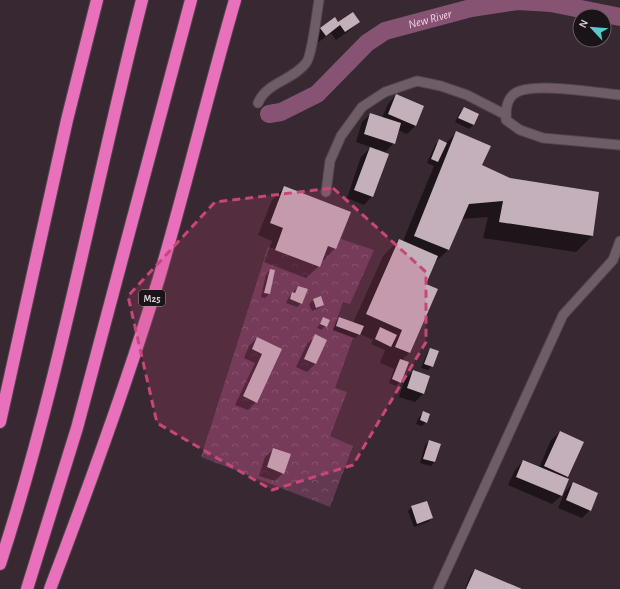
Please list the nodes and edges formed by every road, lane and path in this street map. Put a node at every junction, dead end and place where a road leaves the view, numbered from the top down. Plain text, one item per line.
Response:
1 (97, 0) edge
2 (142, 0) edge
3 (191, 0) edge
4 (235, 0) edge
5 (319, 0) edge
6 (620, 95) edge
7 (258, 103) dead end
8 (506, 115) junction
9 (620, 145) edge
10 (326, 192) dead end
11 (620, 240) edge
12 (0, 422) edge
13 (0, 564) edge
14 (27, 589) edge
15 (50, 589) edge
16 (438, 589) edge

1 - 12 highway
2 - 13 highway
3 - 14 highway
4 - 15 highway, M25
5 - 7 lane
6 - 8 lane
8 - 9 lane
8 - 10 lane
11 - 16 lane

